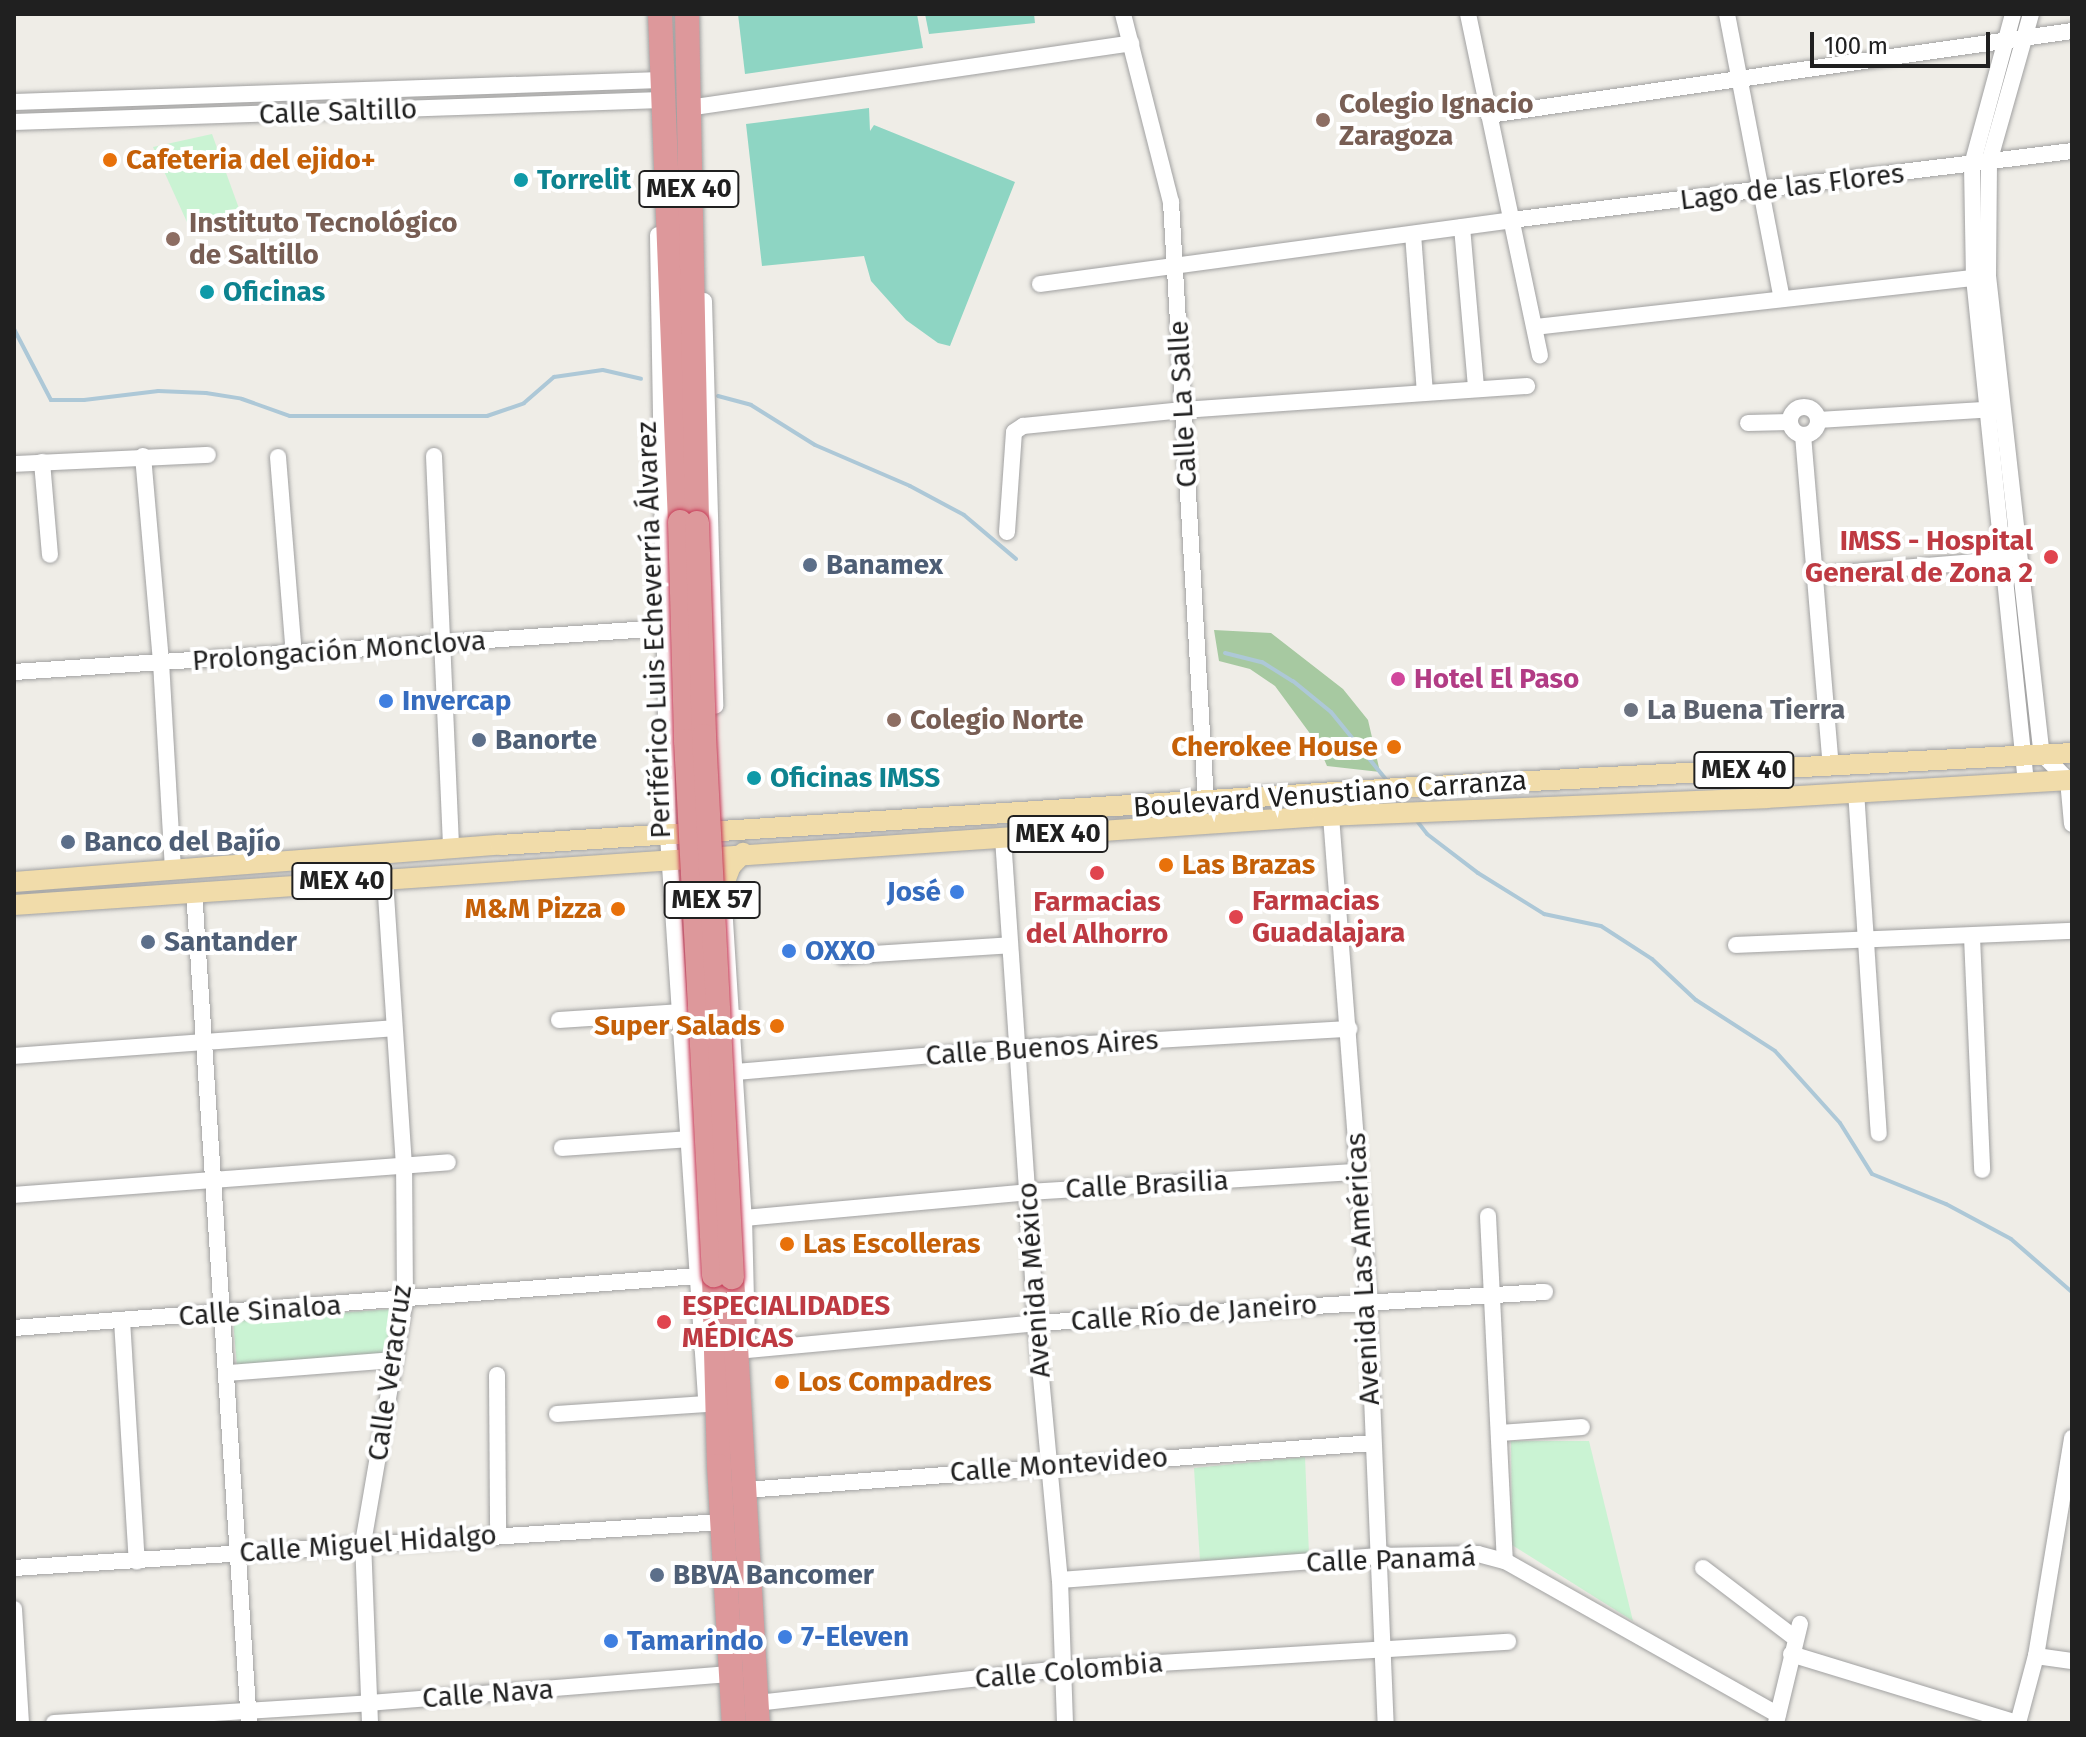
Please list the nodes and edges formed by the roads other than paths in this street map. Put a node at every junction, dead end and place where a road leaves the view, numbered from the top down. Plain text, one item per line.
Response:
1 (660, 14) edge
2 (675, 14) edge
3 (687, 14) edge
4 (1123, 14) edge
5 (1468, 14) edge
6 (1727, 14) edge
7 (2013, 14) edge
8 (2031, 14) edge
9 (2072, 31) edge
10 (2025, 38) junction
11 (2007, 40) junction
12 (1131, 43) junction
13 (1738, 79) junction
14 (662, 90) junction
15 (14, 102) edge
16 (688, 108) junction
17 (1489, 115) junction
18 (14, 122) edge
19 (2072, 151) edge
20 (688, 154) junction
21 (1989, 162) junction
22 (1972, 165) junction
23 (666, 174) junction
24 (1761, 191) junction
25 (1511, 220) junction
26 (1462, 227) junction
27 (1413, 234) junction
28 (1174, 267) junction
29 (1981, 277) junction
30 (1040, 284) dead end
31 (1782, 299) junction
32 (1535, 327) junction
33 (1540, 356) dead end
34 (1527, 386) dead end
35 (1476, 388) junction
36 (1425, 392) junction
37 (1985, 409) junction
38 (2004, 409) junction
39 (1183, 410) junction
40 (1818, 420) junction
41 (1790, 422) junction
42 (1748, 423) dead end
43 (1803, 435) junction
44 (208, 455) dead end
45 (143, 456) junction
46 (434, 456) dead end
47 (278, 457) dead end
48 (42, 462) junction
49 (14, 464) edge
50 (689, 522) junction
51 (1007, 532) dead end
52 (50, 555) dead end
53 (2021, 558) junction
54 (2003, 559) junction
55 (1816, 575) junction
56 (665, 628) junction
57 (442, 644) junction
58 (294, 654) junction
59 (161, 662) junction
60 (14, 672) edge
61 (2034, 676) junction
62 (2015, 677) junction
63 (2072, 753) edge
64 (2033, 756) junction
65 (1831, 766) junction
66 (2070, 780) edge
67 (2026, 783) junction
68 (1856, 791) junction
69 (667, 800) junction
70 (716, 800) junction
71 (1206, 801) junction
72 (1331, 816) junction
73 (2072, 824) edge
74 (719, 832) junction
75 (668, 836) junction
76 (1003, 838) junction
77 (451, 848) junction
78 (743, 853) junction
79 (720, 855) junction
80 (670, 858) junction
81 (173, 870) junction
82 (385, 878) junction
83 (14, 882) edge
84 (724, 884) junction
85 (194, 891) junction
86 (674, 891) junction
87 (14, 905) edge
88 (727, 914) junction
89 (2072, 931) edge
90 (1972, 937) junction
91 (1867, 941) junction
92 (1010, 945) junction
93 (1736, 945) dead end
94 (842, 956) dead end
95 (682, 1012) junction
96 (559, 1020) dead end
97 (392, 1028) junction
98 (1349, 1029) junction
99 (206, 1044) junction
100 (1017, 1048) junction
101 (14, 1056) edge
102 (735, 1072) junction
103 (1879, 1133) dead end
104 (690, 1139) junction
105 (562, 1148) dead end
106 (448, 1162) dead end
107 (404, 1166) junction
108 (1982, 1170) dead end
109 (1358, 1172) junction
110 (216, 1179) junction
111 (1028, 1192) junction
112 (14, 1195) edge
113 (1488, 1216) dead end
114 (744, 1218) junction
115 (715, 1276) junction
116 (1545, 1292) dead end
117 (1493, 1295) junction
118 (405, 1300) junction
119 (1368, 1302) junction
120 (225, 1314) junction
121 (122, 1320) junction
122 (1036, 1323) junction
123 (14, 1328) edge
124 (747, 1350) junction
125 (392, 1360) junction
126 (228, 1373) junction
127 (497, 1375) dead end
128 (740, 1401) junction
129 (706, 1404) junction
130 (557, 1414) dead end
131 (1582, 1427) dead end
132 (1501, 1433) junction
133 (2072, 1438) edge
134 (1373, 1443) junction
135 (1049, 1465) junction
136 (719, 1466) junction
137 (745, 1490) junction
138 (722, 1522) junction
139 (498, 1534) junction
140 (363, 1543) junction
141 (239, 1554) junction
142 (1379, 1556) junction
143 (1505, 1561) junction
144 (137, 1562) junction
145 (14, 1568) edge
146 (1703, 1568) dead end
147 (1060, 1580) junction
148 (14, 1609) edge
149 (1795, 1639) junction
150 (1508, 1642) dead end
151 (1382, 1650) junction
152 (2036, 1656) junction
153 (2072, 1661) edge
154 (1061, 1669) junction
155 (731, 1674) junction
156 (369, 1703) junction
157 (758, 1713) edge
158 (248, 1716) edge
159 (1777, 1719) edge
160 (146, 1720) edge
161 (21, 1723) edge
162 (54, 1723) edge
163 (370, 1723) edge
164 (734, 1723) edge
165 (1065, 1723) edge
166 (1386, 1723) edge
167 (2017, 1723) edge

1 - 14 highway, Periférico Luis Echeverría Álvarez / MEX 40
2 - 14 highway
3 - 16 highway, Periférico Luis Echeverría Álvarez / MEX 40
4 - 12 street, Calle La Salle
5 - 17 street
6 - 13 street
7 - 11 street
8 - 10 street
9 - 10 street
10 - 11 street
10 - 21 street
11 - 13 street
11 - 22 street
12 - 16 street
12 - 28 street, Calle La Salle
13 - 17 street
13 - 24 street
14 - 15 street, Calle Saltillo
14 - 18 street, Calle Saltillo
14 - 23 highway, Periférico Luis Echeverría Álvarez / MEX 40
16 - 20 highway, Periférico Luis Echeverría Álvarez / MEX 40
17 - 25 street
19 - 21 street, Lago de las Flores
20 - 50 highway, Periférico Luis Echeverría Álvarez / MEX 40
20 - 70 street, Periférico Luis Echeverría Álvarez
21 - 22 street, Lago de las Flores
21 - 29 street
22 - 24 street, Lago de las Flores
22 - 29 street
23 - 50 highway, Periférico Luis Echeverría Álvarez / MEX 40
23 - 56 street
24 - 25 street, Lago de las Flores
24 - 31 street
25 - 26 street, Lago de las Flores
25 - 32 street
26 - 27 street, Lago de las Flores
26 - 35 street
27 - 28 street, Lago de las Flores
27 - 36 street
28 - 30 street, Lago de las Flores
28 - 39 street, Calle La Salle
29 - 31 street
29 - 37 street
29 - 38 street
31 - 32 street
32 - 33 street
34 - 35 street
35 - 36 street
36 - 39 street
37 - 38 street
37 - 40 street
37 - 54 street
38 - 53 street
39 - 51 street
39 - 71 street, Calle La Salle
40 - 41 street
40 - 43 street
41 - 42 street
41 - 43 street
43 - 55 street
44 - 45 street
45 - 48 street
45 - 59 street
46 - 57 street
47 - 58 street
48 - 49 street
48 - 52 street
50 - 115 highway, Periférico Luis Echeverría Álvarez / MEX 57, bridge
53 - 54 street
53 - 61 street
54 - 55 street
54 - 62 street
55 - 65 street
56 - 57 street, Prolongación Monclova
56 - 69 street
57 - 58 street, Prolongación Monclova
57 - 77 street
58 - 59 street, Prolongación Monclova
59 - 60 street, Prolongación Monclova
59 - 81 street
61 - 62 street
61 - 64 street
62 - 64 street
63 - 64 main road, Boulevard Venustiano Carranza / MEX 40
64 - 65 main road, Boulevard Venustiano Carranza / MEX 40
64 - 66 street
64 - 67 street
65 - 71 main road, Boulevard Venustiano Carranza / MEX 40
66 - 67 main road, Boulevard Venustiano Carranza / MEX 40
66 - 73 street
67 - 68 main road, Boulevard Venustiano Carranza / MEX 40
68 - 72 main road, Boulevard Venustiano Carranza / MEX 40
68 - 91 street
69 - 70 street
69 - 75 street
70 - 74 street, Periférico Luis Echeverría Álvarez
71 - 74 main road, Boulevard Venustiano Carranza / MEX 40
72 - 76 main road, Boulevard Venustiano Carranza / MEX 40
72 - 98 street, Avenida Las Américas
74 - 75 main road, Boulevard Venustiano Carranza / MEX 40
74 - 79 street, Periférico Luis Echeverría Álvarez
75 - 77 main road, Boulevard Venustiano Carranza / MEX 40
75 - 80 street
76 - 78 main road, Boulevard Venustiano Carranza / MEX 40
76 - 92 street, Avenida México
77 - 81 main road, Boulevard Venustiano Carranza / MEX 40
78 - 79 main road, Boulevard Venustiano Carranza / MEX 40
78 - 84 main road
79 - 80 main road, Boulevard Venustiano Carranza / MEX 40
79 - 84 street, Periférico Luis Echeverría Álvarez
80 - 82 main road, Boulevard Venustiano Carranza / MEX 40
80 - 86 street
81 - 83 main road, Boulevard Venustiano Carranza / MEX 40
82 - 85 main road, Boulevard Venustiano Carranza / MEX 40
82 - 97 street, Calle Veracruz
84 - 88 street, Periférico Luis Echeverría Álvarez
85 - 87 main road, Boulevard Venustiano Carranza / MEX 40
85 - 99 street
86 - 88 street
86 - 95 street
88 - 102 street, Periférico Luis Echeverría Álvarez
89 - 90 street
90 - 91 street
90 - 108 street
91 - 93 street
91 - 103 street
92 - 94 street
92 - 100 street, Avenida México
95 - 96 street
95 - 104 street
97 - 99 street
97 - 107 street, Calle Veracruz
98 - 100 street, Calle Buenos Aires
98 - 109 street, Avenida Las Américas
99 - 101 street
99 - 110 street
100 - 102 street, Calle Buenos Aires
100 - 111 street, Avenida México
102 - 114 street, Periférico Luis Echeverría Álvarez
104 - 105 street
104 - 115 street
106 - 107 street
107 - 110 street
107 - 118 street, Calle Veracruz
109 - 111 street, Calle Brasilia
109 - 119 street, Avenida Las Américas
110 - 112 street
110 - 120 street
111 - 114 street, Calle Brasilia
111 - 122 street, Avenida México
113 - 117 street
114 - 124 street, Periférico Luis Echeverría Álvarez
115 - 118 street, Calle Sinaloa
115 - 128 highway, Periférico Luis Echeverría Álvarez / MEX 57
115 - 129 street
115 - 136 highway, Periférico Luis Echeverría Álvarez / MEX 57
116 - 117 street, Calle Río de Janeiro
117 - 119 street, Calle Río de Janeiro
117 - 132 street
118 - 120 street, Calle Sinaloa
118 - 125 street, Calle Veracruz
119 - 122 street, Calle Río de Janeiro
119 - 134 street, Avenida Las Américas
120 - 121 street, Calle Sinaloa
120 - 126 street
121 - 123 street, Calle Sinaloa
121 - 144 street
122 - 124 street, Calle Río de Janeiro
122 - 135 street, Avenida México
124 - 128 street, Periférico Luis Echeverría Álvarez
125 - 126 street
125 - 140 street, Calle Veracruz
126 - 141 street
127 - 139 street
128 - 137 highway, Periférico Luis Echeverría Álvarez / MEX 57
129 - 130 street
129 - 136 street
131 - 132 street
132 - 143 street
133 - 152 street
134 - 135 street, Calle Montevideo
134 - 142 street, Avenida Las Américas
135 - 137 street, Calle Montevideo
135 - 147 street, Avenida México
136 - 138 highway, Periférico Luis Echeverría Álvarez / MEX 57
137 - 157 highway, Periférico Luis Echeverría Álvarez / MEX 57
138 - 139 street, Calle Miguel Hidalgo
138 - 155 highway, Periférico Luis Echeverría Álvarez / MEX 57
139 - 140 street, Calle Miguel Hidalgo
140 - 141 street, Calle Miguel Hidalgo
140 - 156 street, Calle Veracruz
141 - 144 street, Calle Miguel Hidalgo
141 - 158 street
142 - 143 street, Calle Panamá
142 - 147 street, Calle Panamá
142 - 151 street, Avenida Las Américas
143 - 159 street, Calle Panamá
144 - 145 street, Calle Miguel Hidalgo
146 - 149 street
147 - 154 street, Avenida México
148 - 161 street
149 - 159 street
149 - 167 street
150 - 151 street, Calle Colombia
151 - 154 street, Calle Colombia
151 - 166 street, Avenida Las Américas
152 - 153 street
152 - 167 street
154 - 157 street, Calle Colombia
154 - 165 street, Avenida México
155 - 156 street, Calle Nava
155 - 164 highway, Periférico Luis Echeverría Álvarez / MEX 57
156 - 158 street, Calle Nava
156 - 163 street, Calle Veracruz
158 - 160 street, Calle Nava
160 - 162 street, Calle Nava

